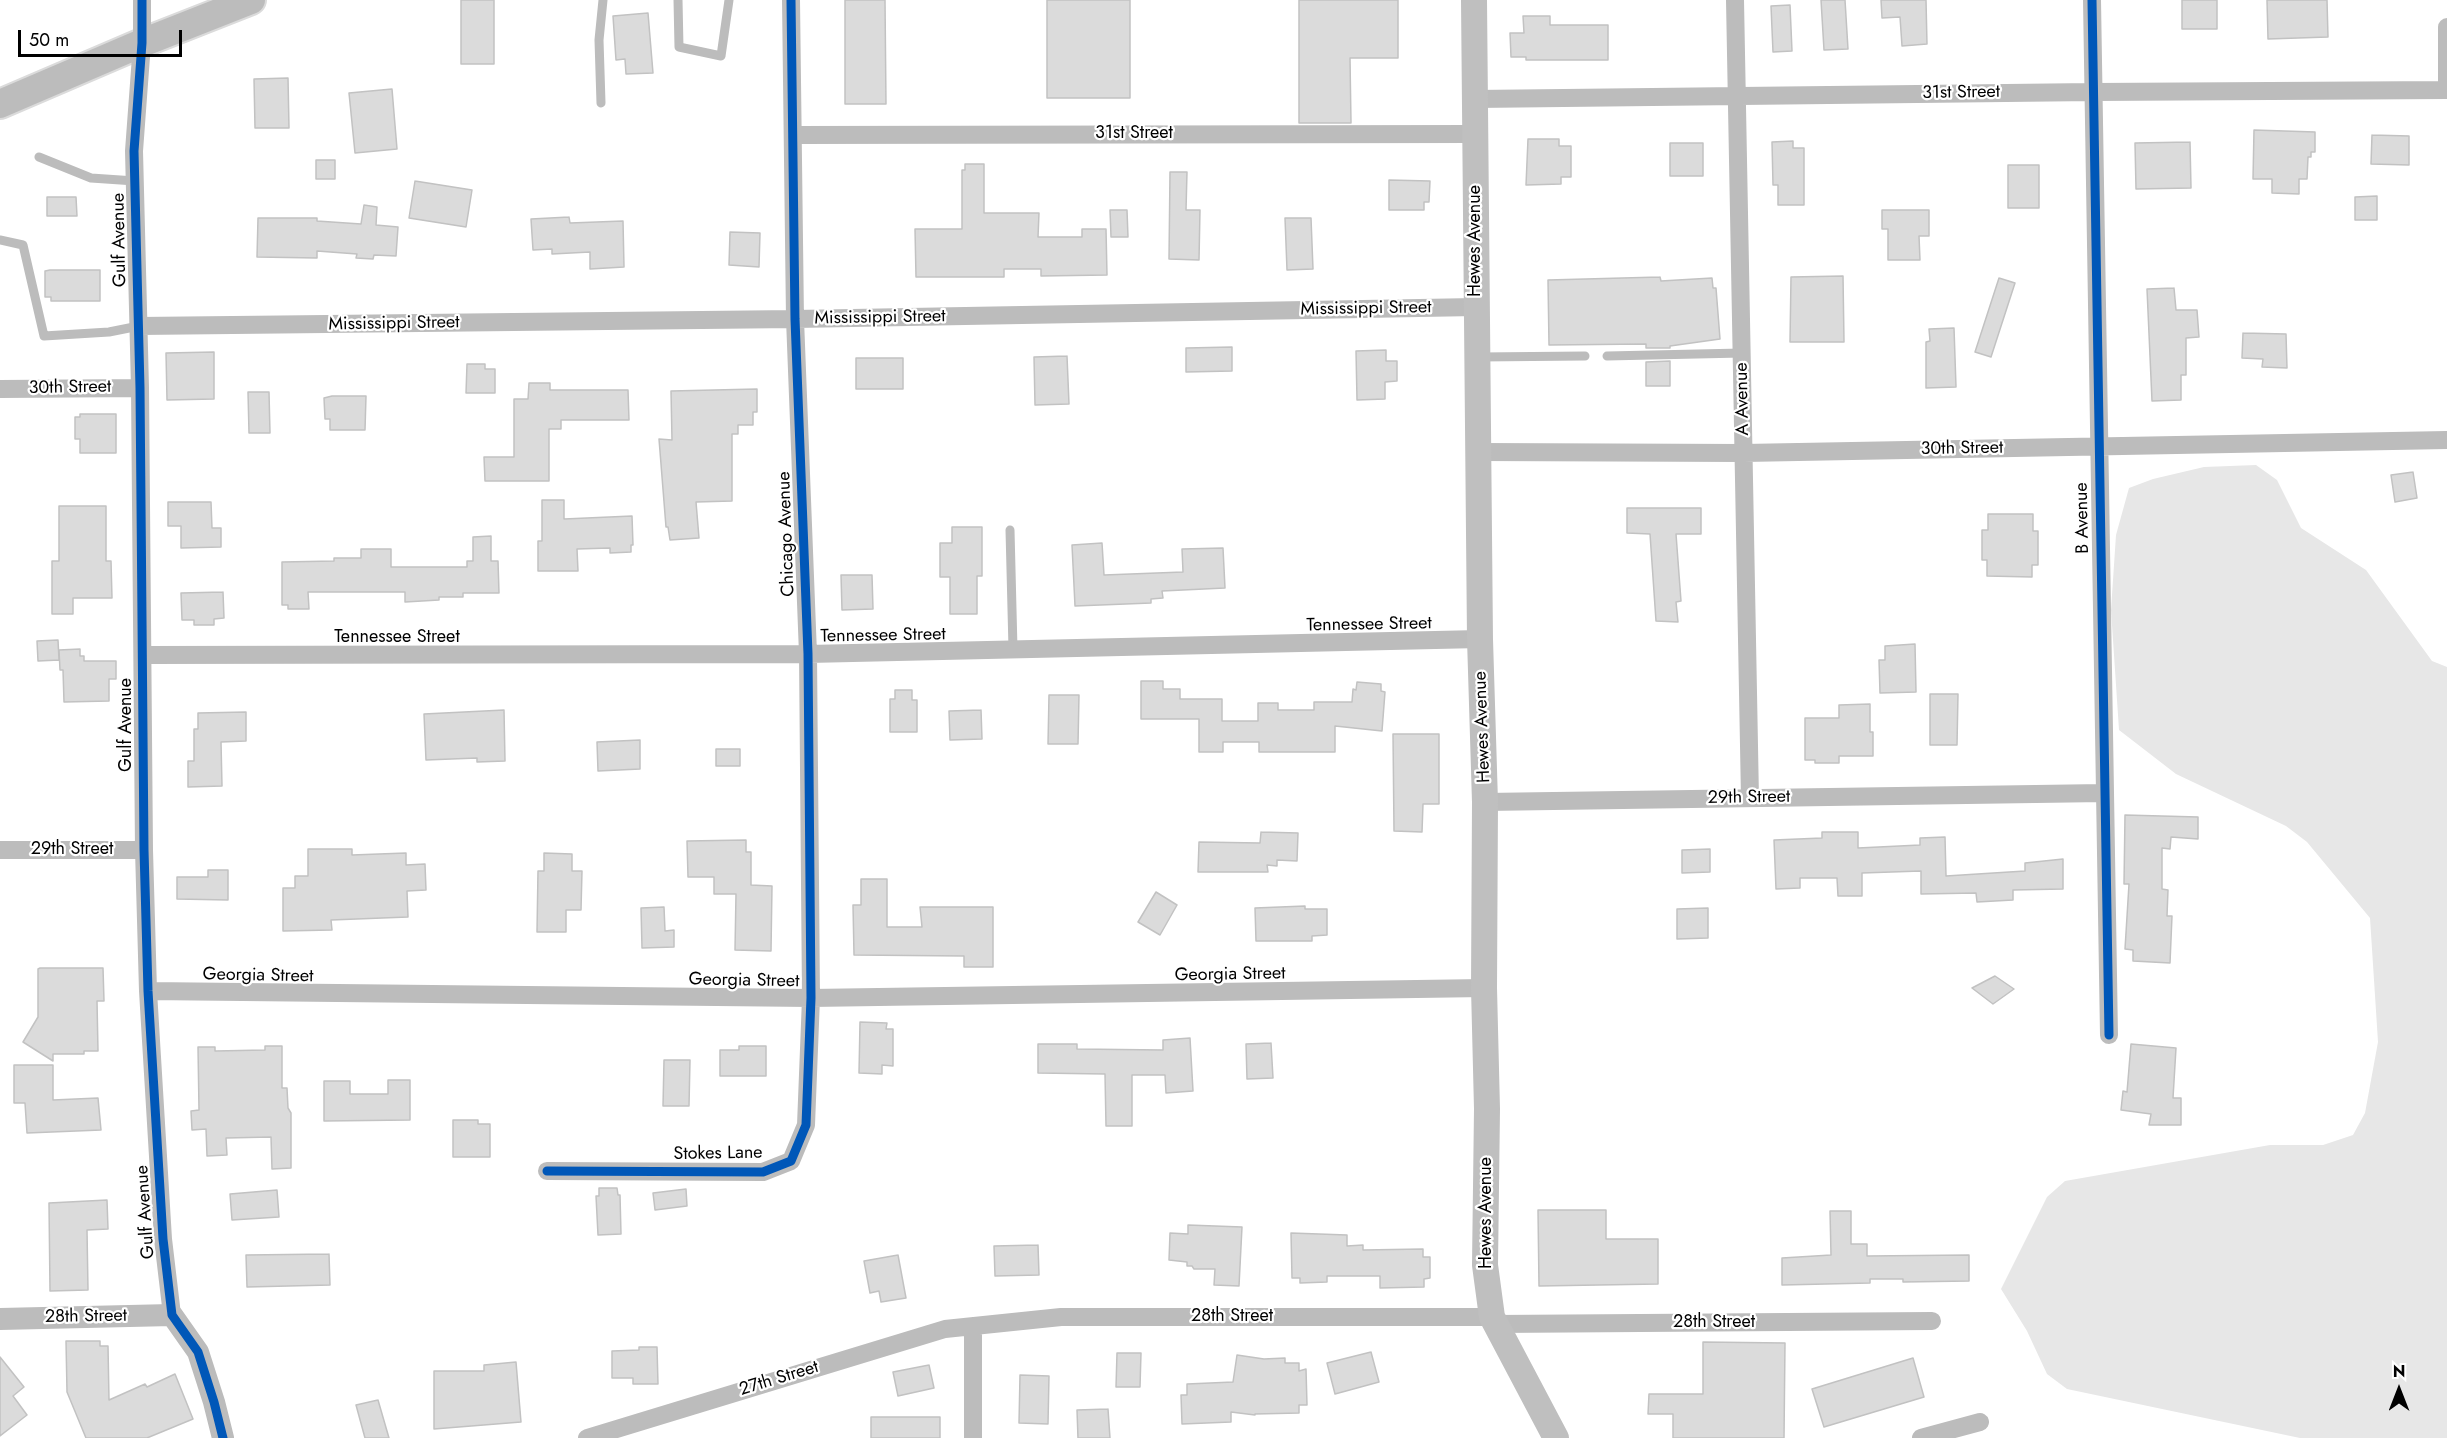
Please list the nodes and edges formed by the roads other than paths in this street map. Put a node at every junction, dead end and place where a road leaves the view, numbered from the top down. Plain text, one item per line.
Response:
1 (142, 0) edge
2 (251, 0) edge
3 (604, 0) edge
4 (678, 0) edge
5 (729, 0) edge
6 (791, 0) edge
7 (1474, 0) edge
8 (1735, 0) edge
9 (2092, 0) edge
10 (2447, 27) edge
11 (142, 43) junction
12 (2447, 90) edge
13 (2094, 92) junction
14 (1736, 96) junction
15 (1475, 99) junction
16 (601, 103) dead end
17 (0, 104) edge
18 (1475, 134) junction
19 (794, 135) junction
20 (39, 157) dead end
21 (135, 181) junction
22 (0, 240) edge
23 (1476, 307) junction
24 (795, 319) junction
25 (139, 326) junction
26 (1742, 353) junction
27 (1585, 356) dead end
28 (1607, 356) dead end
29 (1477, 357) junction
30 (140, 388) junction
31 (0, 389) edge
32 (2447, 440) edge
33 (2098, 447) junction
34 (1478, 452) junction
35 (1744, 453) junction
36 (1010, 530) dead end
37 (1480, 639) junction
38 (1013, 649) junction
39 (808, 654) junction
40 (143, 656) junction
41 (2104, 793) junction
42 (1750, 798) junction
43 (1485, 802) junction
44 (0, 850) edge
45 (144, 850) junction
46 (1484, 988) junction
47 (148, 991) junction
48 (811, 998) junction
49 (2109, 1035) dead end
50 (808, 1067) joint
51 (547, 1171) dead end
52 (172, 1315) junction
53 (0, 1318) edge
54 (1494, 1320) junction
55 (1932, 1322) dead end
56 (973, 1326) junction
57 (1971, 1429) edge
58 (222, 1438) edge
59 (586, 1438) edge
60 (973, 1438) edge
61 (1556, 1438) edge
62 (1921, 1438) edge

1 - 11 street, Gulf Avenue
2 - 11 main road
3 - 16 lane
4 - 5 lane
6 - 19 street, Chicago Avenue
7 - 15 main road, Hewes Avenue
8 - 14 street, A Avenue
9 - 13 street, B Avenue
10 - 12 street
11 - 17 main road
11 - 21 street, Gulf Avenue
12 - 13 street, 31st Street
13 - 14 street, 31st Street
13 - 33 street, B Avenue
14 - 15 street, 31st Street
14 - 26 street, A Avenue
15 - 18 main road, Hewes Avenue
18 - 19 street, 31st Street
18 - 23 main road, Hewes Avenue
19 - 24 street, Chicago Avenue
20 - 21 lane
21 - 25 street, Gulf Avenue
22 - 25 lane
23 - 24 street, Mississippi Street
23 - 29 main road, Hewes Avenue
24 - 25 street, Mississippi Street
24 - 39 street, Chicago Avenue
25 - 30 street, Gulf Avenue
26 - 28 lane
26 - 35 street, A Avenue
27 - 29 lane
29 - 34 main road, Hewes Avenue
30 - 31 street, 30th Street
30 - 40 street, Gulf Avenue
32 - 33 street, 30th Street
33 - 35 street, 30th Street
33 - 41 street, B Avenue
34 - 35 street, 30th Street
34 - 37 main road, Hewes Avenue
35 - 42 street, A Avenue
36 - 38 lane
37 - 38 street, Tennessee Street
37 - 43 main road, Hewes Avenue
38 - 39 street, Tennessee Street
39 - 40 street, Tennessee Street
39 - 48 street, Chicago Avenue
40 - 45 street, Gulf Avenue
41 - 42 street, 29th Street
41 - 49 street, B Avenue
42 - 43 street, 29th Street
43 - 46 main road, Hewes Avenue
44 - 45 street, 29th Street
45 - 47 street, Gulf Avenue
46 - 48 street, Georgia Street
46 - 54 main road, Hewes Avenue
47 - 48 street, Georgia Street
47 - 52 street, Gulf Avenue
48 - 50 street, Chicago Avenue
50 - 51 street, Stokes Lane
52 - 53 street, 28th Street
52 - 58 street, Gulf Avenue
54 - 55 street, 28th Street
54 - 56 street, 28th Street
54 - 61 main road, Hewes Avenue
56 - 59 street, 27th Street
56 - 60 street
57 - 62 street

